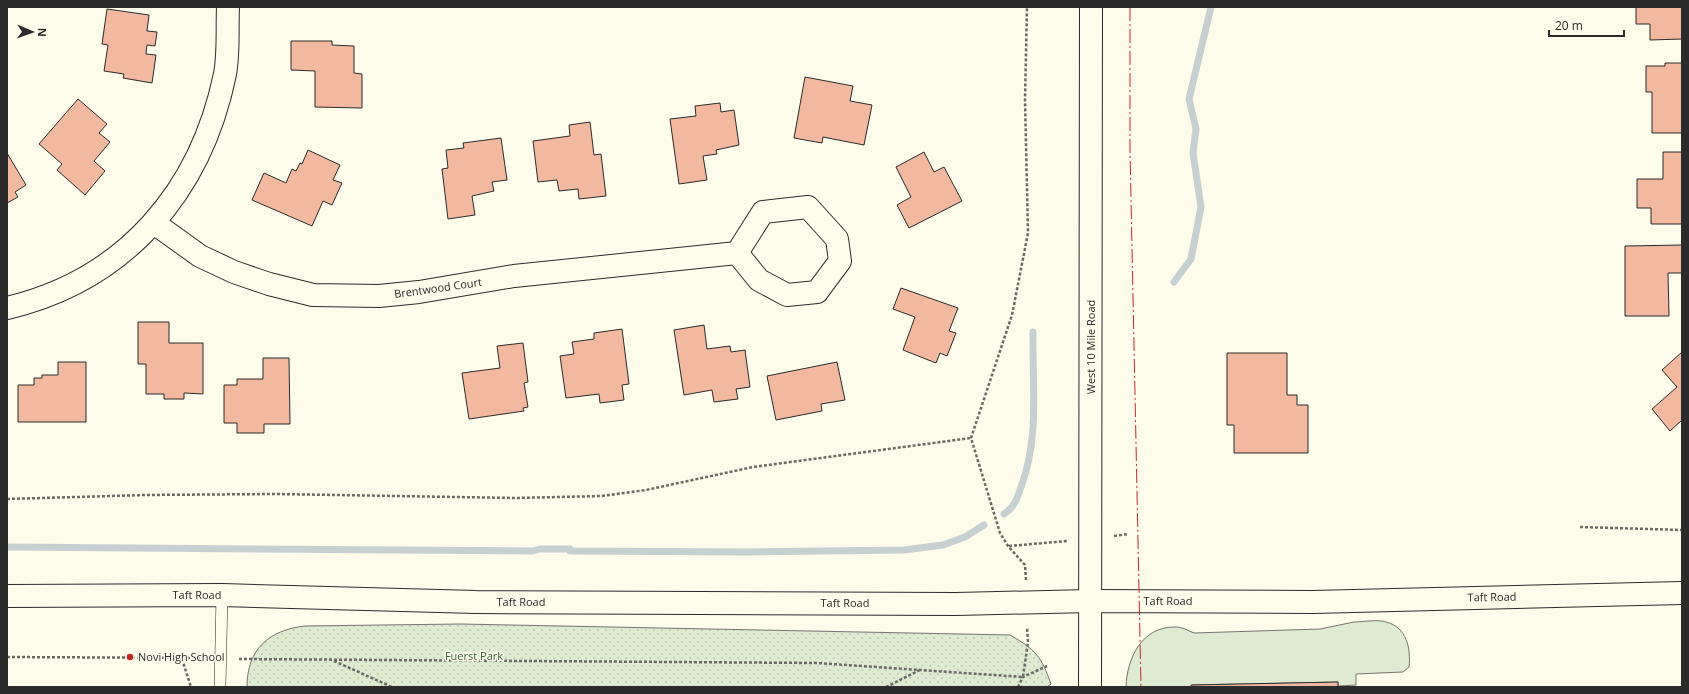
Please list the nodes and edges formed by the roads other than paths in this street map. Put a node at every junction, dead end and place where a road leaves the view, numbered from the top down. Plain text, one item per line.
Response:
1 (228, 7) edge
2 (1091, 7) edge
3 (154, 223) junction
4 (737, 253) junction
5 (7, 308) edge
6 (1682, 593) edge
7 (222, 595) junction
8 (7, 596) edge
9 (1090, 601) junction
10 (220, 687) edge
11 (1090, 687) edge

1 - 3 street
2 - 9 street, West 10 Mile Road
3 - 4 street, Brentwood Court
3 - 5 street
4 - 4 street
6 - 9 street, Taft Road
7 - 8 street, Taft Road
7 - 9 street, Taft Road
7 - 10 lane
9 - 11 street, West 10 Mile Road

